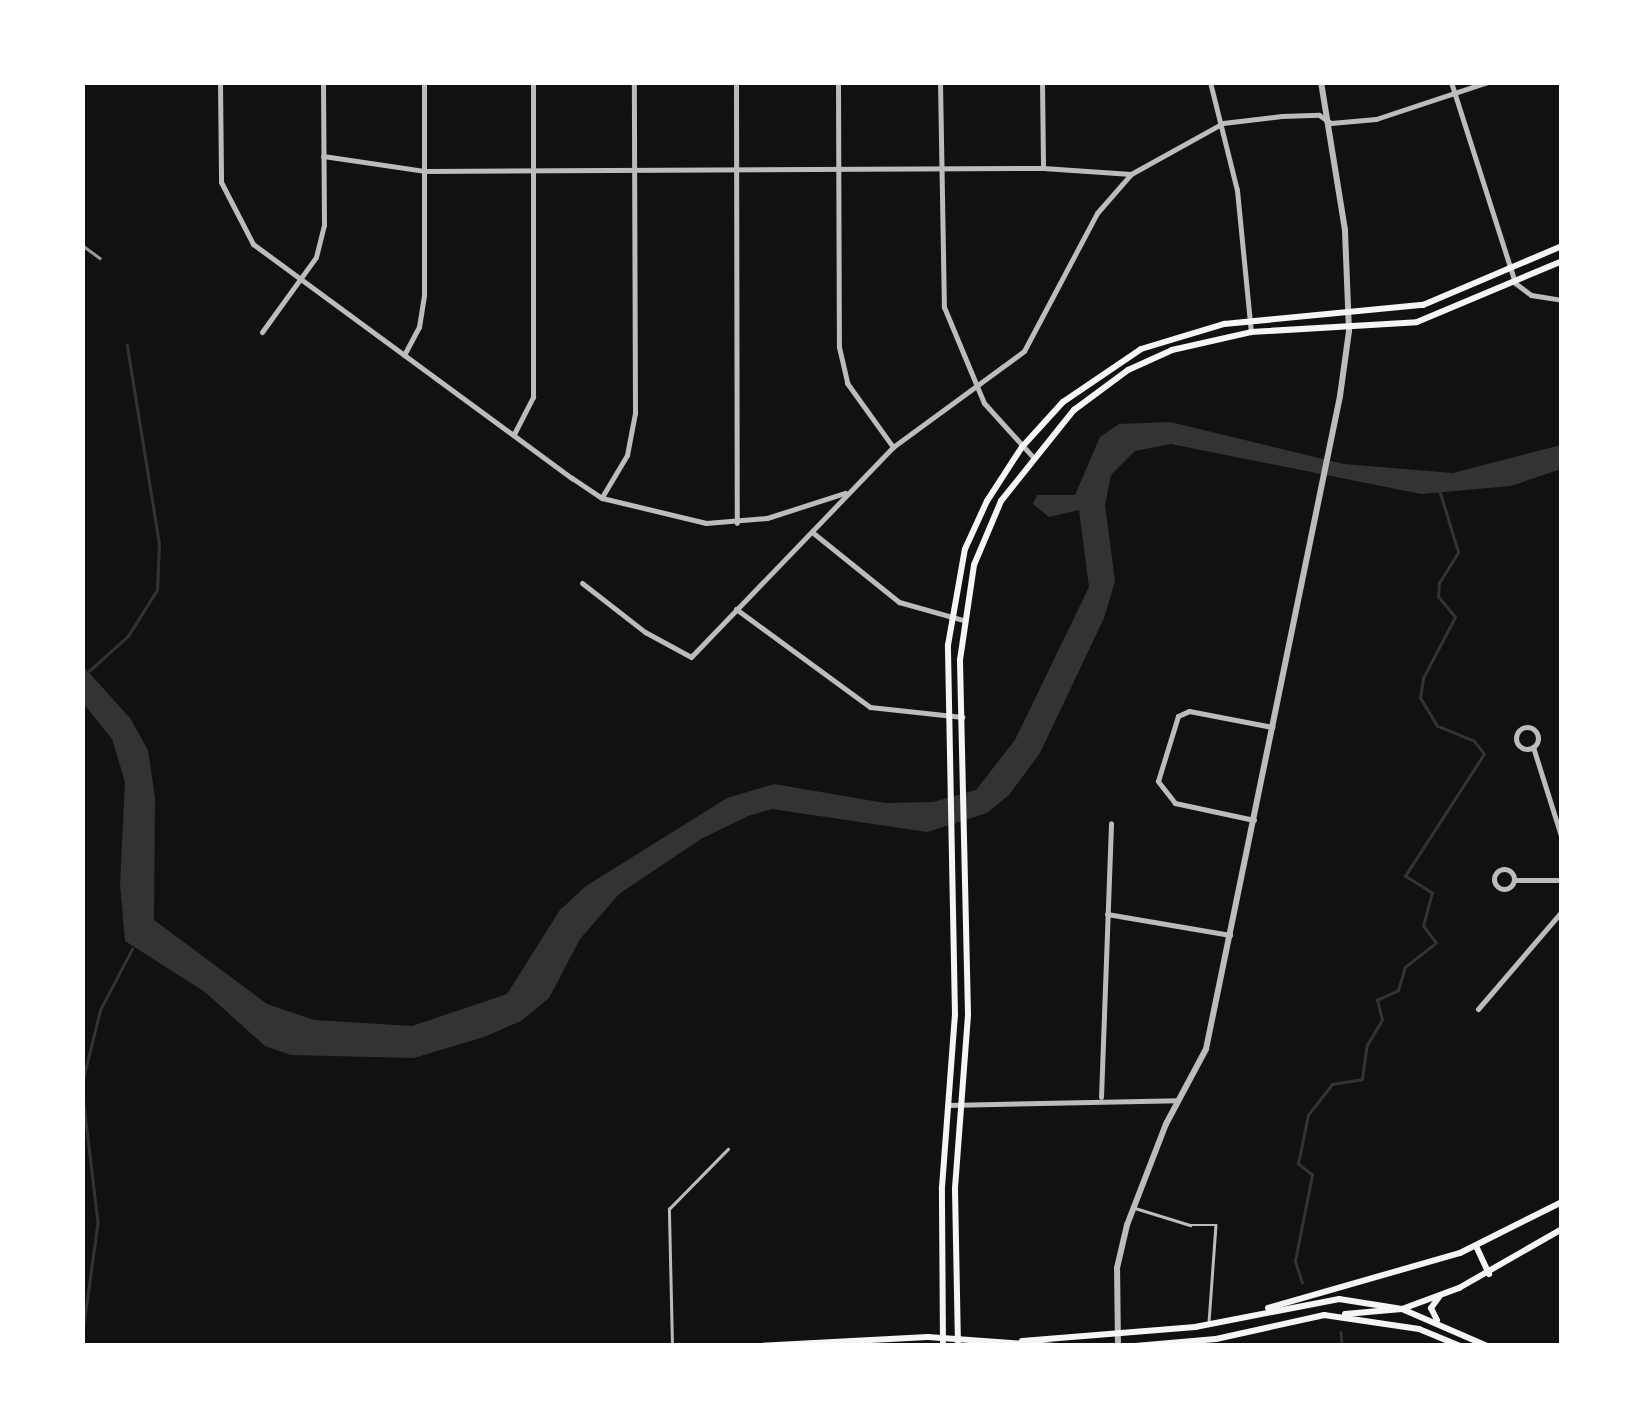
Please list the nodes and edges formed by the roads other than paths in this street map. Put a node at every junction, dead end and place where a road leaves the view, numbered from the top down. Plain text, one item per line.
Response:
1 (220, 82) edge
2 (323, 82) edge
3 (424, 82) edge
4 (534, 82) edge
5 (634, 82) edge
6 (736, 82) edge
7 (838, 82) edge
8 (940, 82) edge
9 (1042, 82) edge
10 (1210, 82) edge
11 (1321, 82) edge
12 (1451, 82) edge
13 (1488, 82) edge
14 (1455, 95) junction
15 (1331, 123) junction
16 (1224, 124) junction
17 (323, 156) junction
18 (534, 168) junction
19 (736, 168) junction
20 (940, 168) junction
21 (1043, 168) junction
22 (635, 169) junction
23 (839, 170) junction
24 (424, 171) junction
25 (1131, 174) junction
26 (1562, 246) edge
27 (1562, 260) edge
28 (1512, 269) junction
29 (302, 278) junction
30 (1515, 283) junction
31 (1562, 300) edge
32 (1348, 316) junction
33 (1250, 320) junction
34 (1349, 331) junction
35 (262, 332) dead end
36 (1251, 332) junction
37 (404, 355) junction
38 (1100, 373) junction
39 (1107, 384) junction
40 (976, 389) junction
41 (513, 435) junction
42 (1022, 446) junction
43 (893, 447) junction
44 (1032, 456) junction
45 (846, 492) junction
46 (602, 498) junction
47 (737, 522) junction
48 (975, 525) junction
49 (987, 530) junction
50 (812, 532) junction
51 (582, 582) dead end
52 (736, 609) junction
53 (950, 617) junction
54 (963, 620) junction
55 (949, 717) junction
56 (962, 717) junction
57 (1273, 727) junction
58 (1533, 747) junction
59 (1254, 820) junction
60 (1111, 823) dead end
61 (1562, 839) edge
62 (1514, 880) junction
63 (1562, 880) edge
64 (952, 906) junction
65 (966, 906) junction
66 (1562, 911) edge
67 (1107, 914) junction
68 (1230, 936) junction
69 (1478, 1009) dead end
70 (968, 1014) junction
71 (955, 1015) junction
72 (1102, 1097) junction
73 (1178, 1100) junction
74 (948, 1104) junction
75 (961, 1104) junction
76 (728, 1148) dead end
77 (1562, 1202) edge
78 (1134, 1208) junction
79 (942, 1210) junction
80 (955, 1210) junction
81 (1562, 1229) edge
82 (1476, 1246) junction
83 (1489, 1274) junction
84 (1442, 1294) junction
85 (1402, 1309) junction
86 (1324, 1315) junction
87 (1230, 1320) junction
88 (1438, 1320) junction
89 (1208, 1324) junction
90 (1169, 1330) junction
91 (1119, 1333) junction
92 (1022, 1341) junction
93 (812, 1343) edge
94 (941, 1344) edge
95 (958, 1344) edge
96 (1170, 1344) edge
97 (672, 1346) edge
98 (756, 1346) edge
99 (1054, 1346) edge
100 (1118, 1346) edge
101 (1135, 1346) edge
102 (1460, 1346) edge
103 (1487, 1346) edge

1 - 29 street
2 - 17 street
3 - 24 street
4 - 18 street
5 - 22 street
6 - 19 street
7 - 23 street
8 - 20 street
9 - 21 street
10 - 16 street
11 - 15 street
12 - 14 street
13 - 14 street
14 - 15 street
14 - 28 street
15 - 16 street
15 - 32 street
16 - 25 street
16 - 33 street
17 - 24 street
17 - 29 street
18 - 22 street
18 - 24 street
18 - 41 street
19 - 22 street
19 - 23 street
19 - 47 street
20 - 21 street
20 - 23 street
20 - 40 street
21 - 25 street
22 - 46 street
23 - 43 street
24 - 37 street
25 - 40 street
26 - 28 main road
27 - 30 main road
28 - 30 street
28 - 32 main road
29 - 35 street
29 - 37 street
30 - 31 street
30 - 34 main road
32 - 33 main road
32 - 34 street
33 - 36 street
33 - 38 main road
34 - 36 main road
34 - 57 street
36 - 39 main road
37 - 41 street
38 - 39 main road
38 - 42 main road
39 - 44 main road
40 - 42 street
40 - 43 street
41 - 46 street
42 - 44 street
42 - 48 main road
43 - 45 street
44 - 49 main road
45 - 47 street
45 - 50 street
46 - 47 street
48 - 49 main road
48 - 53 main road
49 - 54 main road
50 - 52 street
50 - 53 street
51 - 52 street
52 - 55 street
53 - 54 street
53 - 55 main road
54 - 56 main road
55 - 56 street
55 - 64 main road
56 - 65 main road
57 - 59 street
57 - 59 street
58 - 58 street
58 - 61 street
59 - 68 street
60 - 67 street
62 - 62 street
62 - 63 street
64 - 65 main road
64 - 71 main road
65 - 70 main road
66 - 69 street
67 - 68 street
67 - 72 street
68 - 73 street
70 - 71 main road
70 - 75 main road
71 - 74 main road
72 - 73 street
72 - 75 street
73 - 78 street
74 - 75 street
74 - 79 main road
75 - 80 main road
76 - 97 lane
77 - 82 main road
78 - 89 lane
78 - 91 street
79 - 80 main road
79 - 94 main road
80 - 95 main road
81 - 83 main road
82 - 83 main road
82 - 87 main road
83 - 84 main road
84 - 85 main road
84 - 88 main road
85 - 86 main road
85 - 87 main road
85 - 88 main road
86 - 96 main road
86 - 102 main road
87 - 89 main road
88 - 103 main road
89 - 90 main road
90 - 91 main road
90 - 96 main road
91 - 92 main road
91 - 100 street
92 - 95 main road
92 - 99 main road
93 - 94 main road
93 - 98 main road
94 - 95 main road
96 - 101 main road

